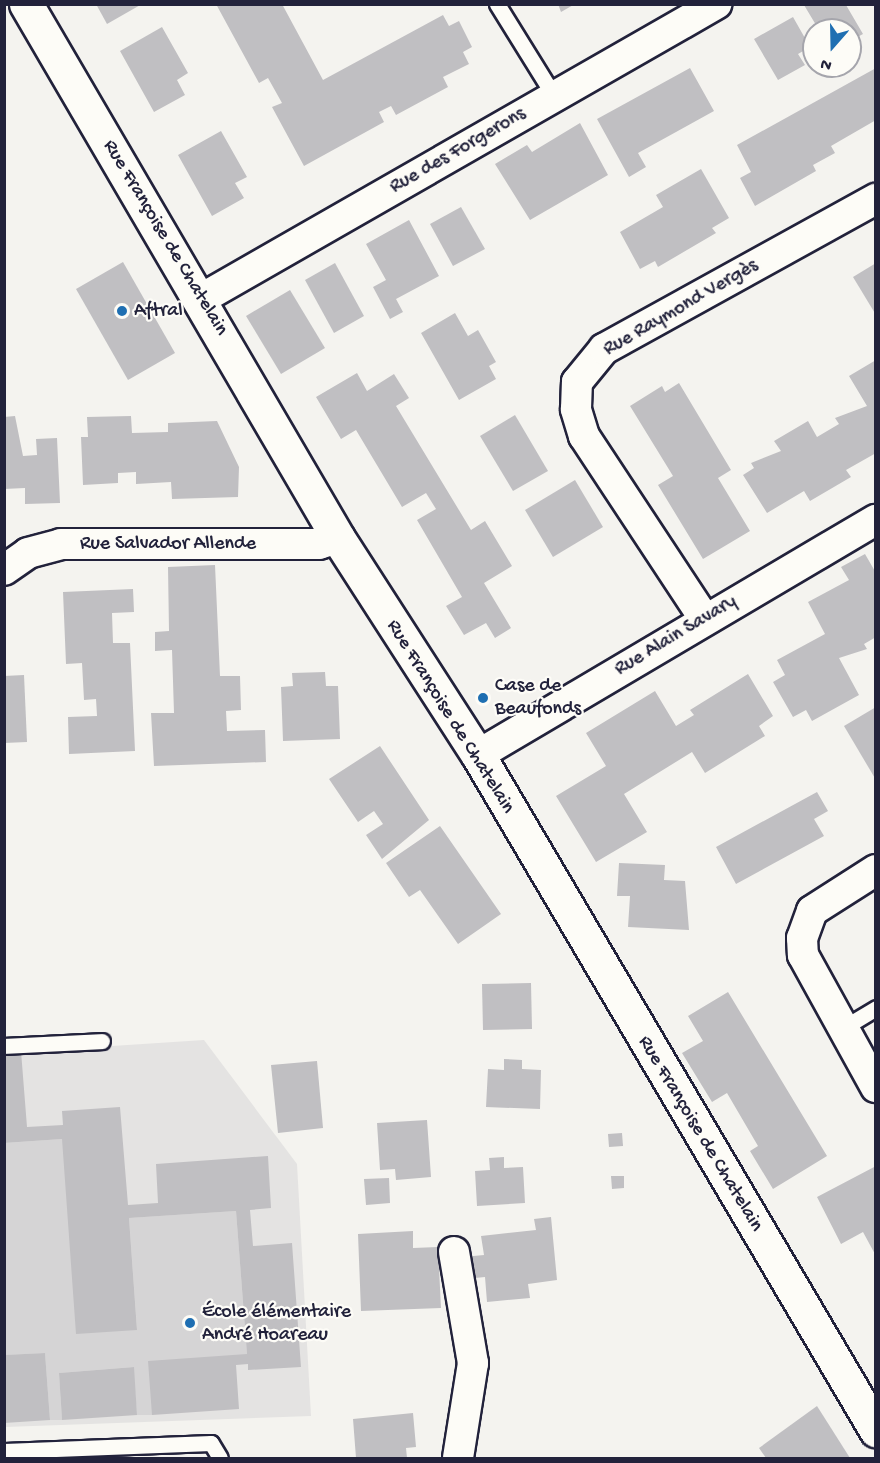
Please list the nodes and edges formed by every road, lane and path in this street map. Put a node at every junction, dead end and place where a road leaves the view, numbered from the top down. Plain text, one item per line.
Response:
1 (26, 4) edge
2 (497, 4) edge
3 (716, 4) edge
4 (554, 96) junction
5 (876, 199) edge
6 (201, 298) junction
7 (876, 520) edge
8 (338, 538) junction
9 (4, 570) edge
10 (704, 618) junction
11 (478, 755) junction
12 (876, 870) edge
13 (876, 1008) edge
14 (843, 1028) junction
15 (102, 1041) dead end
16 (4, 1046) edge
17 (876, 1087) edge
18 (454, 1252) dead end
19 (876, 1430) edge
20 (4, 1451) edge
21 (220, 1458) edge
22 (458, 1458) edge

1 - 6 street, Rue Françoise de Chatelain
2 - 4 lane
3 - 4 street, Rue des Forgerons
4 - 6 street, Rue des Forgerons
5 - 10 street, Rue Raymond Vergès
6 - 8 street, Rue Françoise de Chatelain
7 - 10 street, Rue Alain Savary
8 - 9 street, Rue Salvador Allende
8 - 11 street, Rue Françoise de Chatelain
10 - 11 street, Rue Alain Savary
11 - 19 street, Rue Françoise de Chatelain
12 - 14 street
13 - 14 lane
14 - 17 street
15 - 16 lane
18 - 22 street
20 - 21 lane

